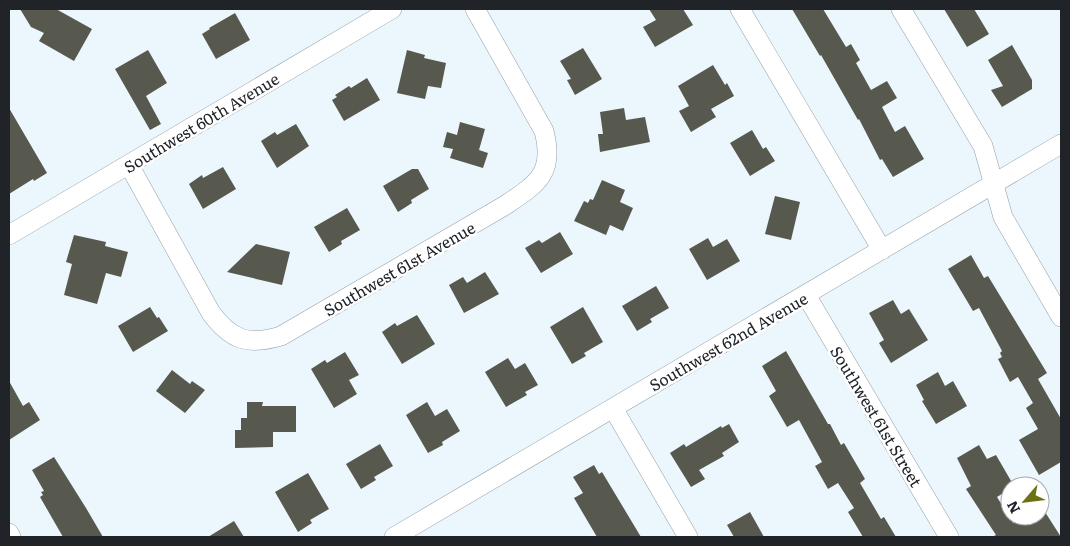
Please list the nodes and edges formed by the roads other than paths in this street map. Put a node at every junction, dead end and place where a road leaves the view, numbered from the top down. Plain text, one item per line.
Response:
1 (474, 9) edge
2 (740, 9) edge
3 (901, 9) edge
4 (383, 11) edge
5 (1061, 144) edge
6 (129, 165) junction
7 (994, 184) junction
8 (9, 235) edge
9 (882, 250) junction
10 (806, 295) junction
11 (1061, 317) edge
12 (612, 408) junction
13 (9, 534) edge
14 (11, 537) edge
15 (394, 537) edge
16 (688, 537) edge
17 (949, 537) edge

1 - 6 street, Southwest 61st Avenue
2 - 9 street
3 - 7 street
4 - 6 street, Southwest 60th Avenue
5 - 7 street, Southwest 62nd Avenue
6 - 8 street, Southwest 60th Avenue
7 - 9 street, Southwest 62nd Avenue
7 - 11 street
9 - 10 street, Southwest 62nd Avenue
10 - 12 street, Southwest 62nd Avenue
10 - 17 street, Southwest 61st Street
12 - 15 street, Southwest 62nd Avenue
12 - 16 street
13 - 14 street

